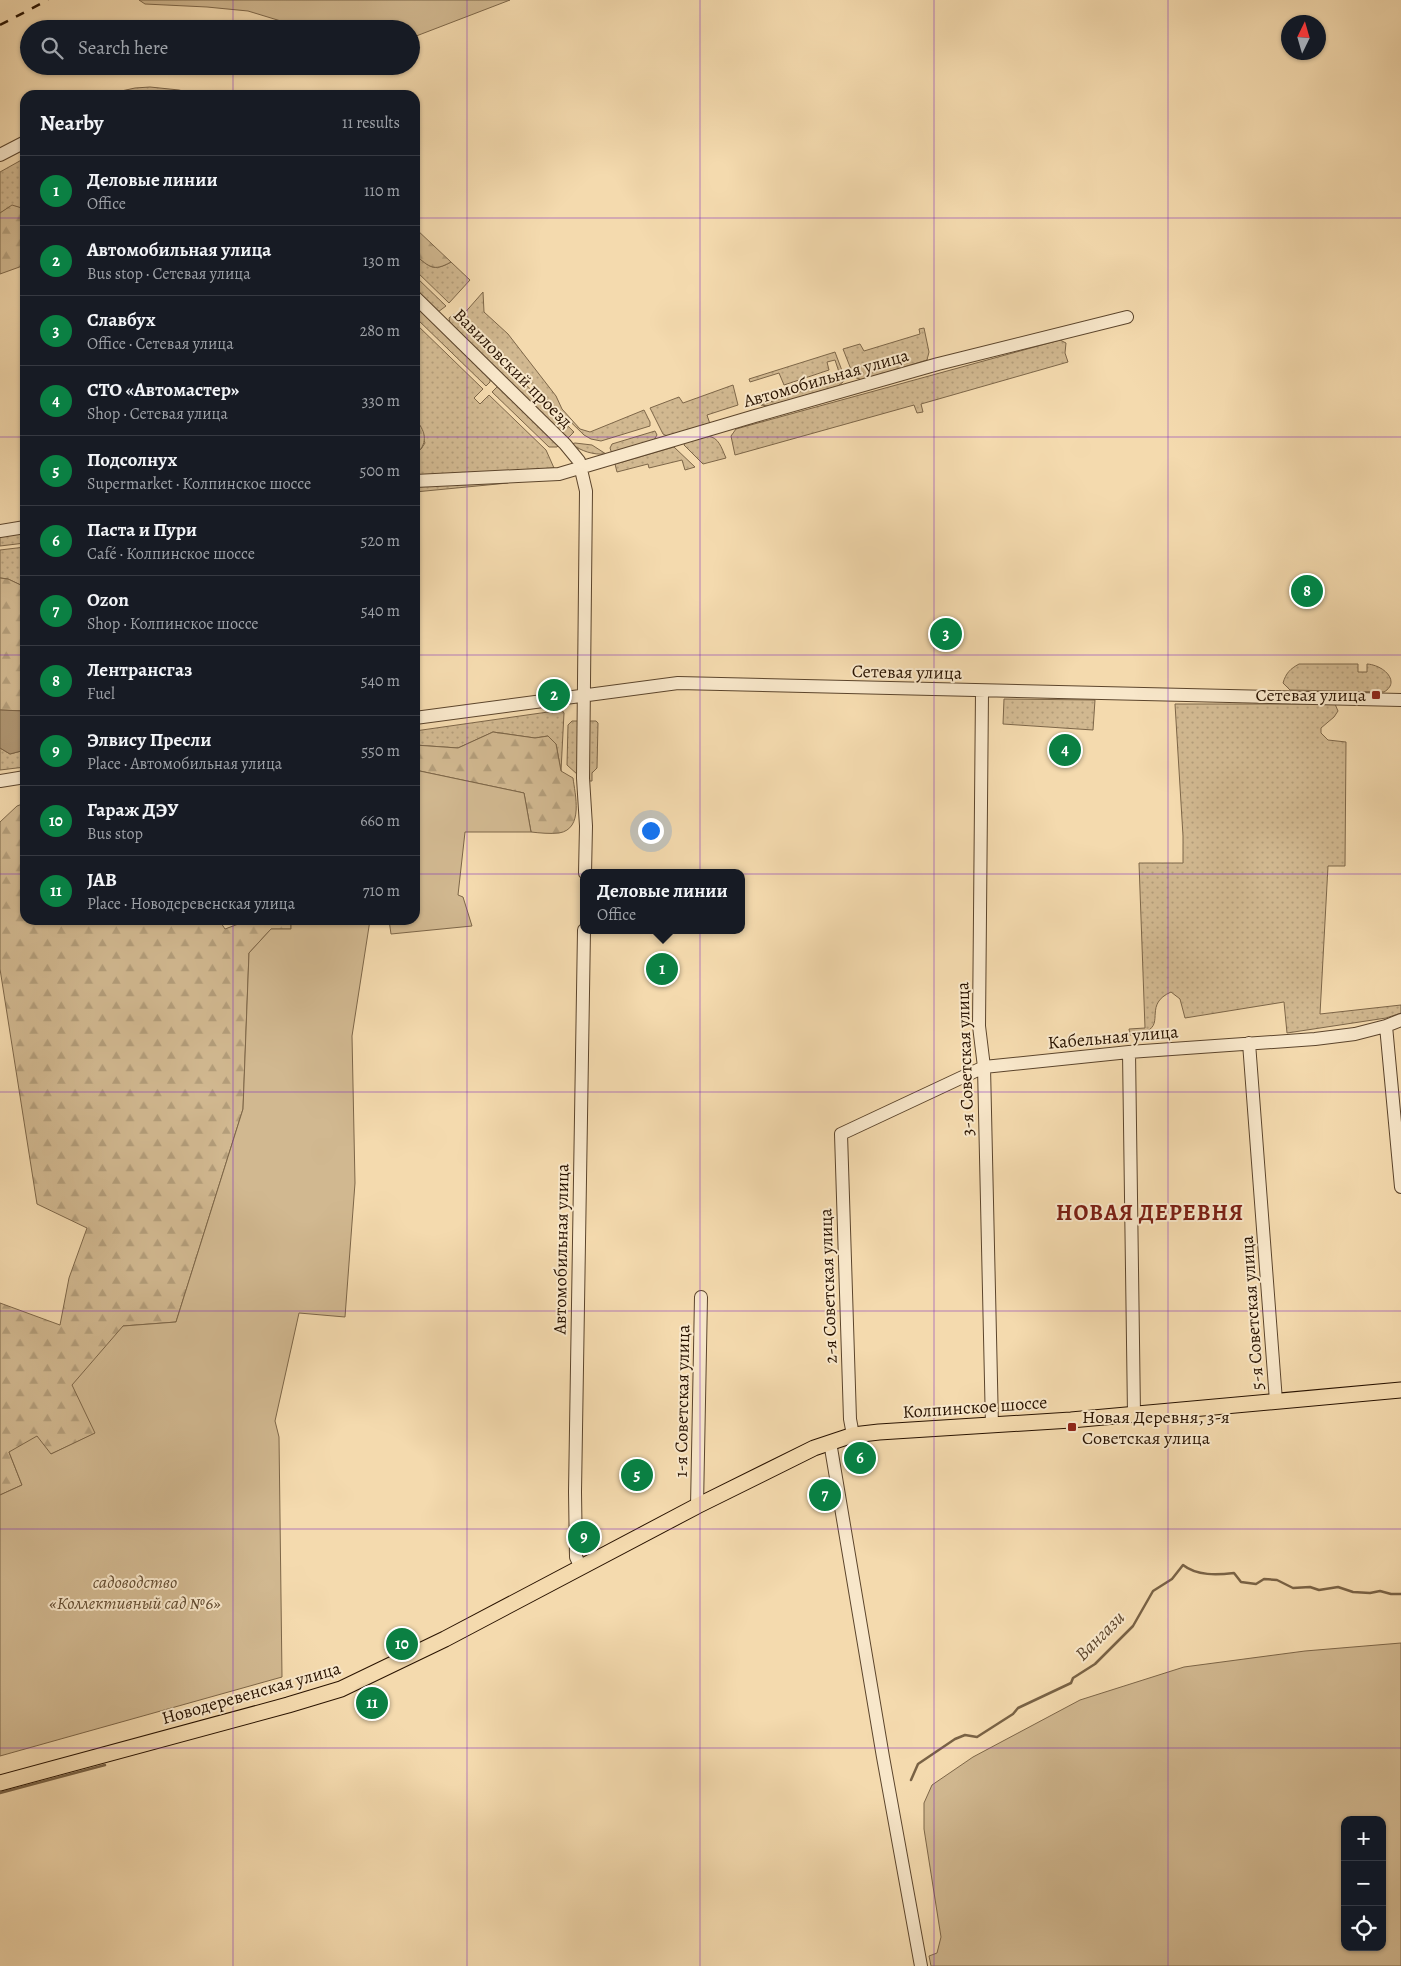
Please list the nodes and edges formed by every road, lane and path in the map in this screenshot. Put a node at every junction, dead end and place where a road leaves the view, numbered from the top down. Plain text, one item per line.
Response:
1 (20, 145) edge
2 (0, 155) edge
3 (420, 302) edge
4 (1127, 316) dead end
5 (581, 468) junction
6 (420, 481) edge
7 (20, 529) edge
8 (0, 531) edge
9 (982, 692) junction
10 (584, 695) junction
11 (1401, 700) edge
12 (420, 717) edge
13 (20, 778) edge
14 (0, 781) edge
15 (585, 869) edge
16 (584, 934) edge
17 (1401, 1020) edge
18 (1386, 1026) junction
19 (1249, 1044) junction
20 (1129, 1052) junction
21 (984, 1067) junction
22 (841, 1134) joint
23 (1401, 1186) edge
24 (701, 1297) dead end
25 (1401, 1390) edge
26 (1276, 1401) junction
27 (1134, 1414) junction
28 (992, 1426) junction
29 (853, 1435) junction
30 (830, 1442) junction
31 (697, 1506) junction
32 (581, 1568) junction
33 (0, 1782) edge
34 (921, 1966) edge

1 - 2 street
3 - 5 street, Вавиловский проезд
4 - 5 street, Автомобильная улица
5 - 6 street, Автомобильная улица
5 - 10 street
7 - 8 street
9 - 10 street, Сетевая улица
9 - 11 street, Сетевая улица
9 - 21 street, 3-я Советская улица
10 - 12 street, Сетевая улица
10 - 15 street
13 - 14 street
16 - 32 street, Автомобильная улица
17 - 18 street, Кабельная улица
18 - 19 street, Кабельная улица
18 - 23 street
19 - 20 street, Кабельная улица
19 - 26 street, 5-я Советская улица
20 - 21 street, Кабельная улица
20 - 27 street
21 - 22 street, Кабельная улица
21 - 28 street, 3-я Советская улица
22 - 29 street, 2-я Советская улица
24 - 31 street, 1-я Советская улица
25 - 26 main road, Колпинское шоссе
26 - 27 main road, Колпинское шоссе
27 - 28 main road, Колпинское шоссе
28 - 29 main road, Колпинское шоссе
29 - 30 main road, Колпинское шоссе
30 - 31 main road, Колпинское шоссе
30 - 34 street
31 - 32 main road, Колпинское шоссе
32 - 33 main road, Новодеревенская улица

